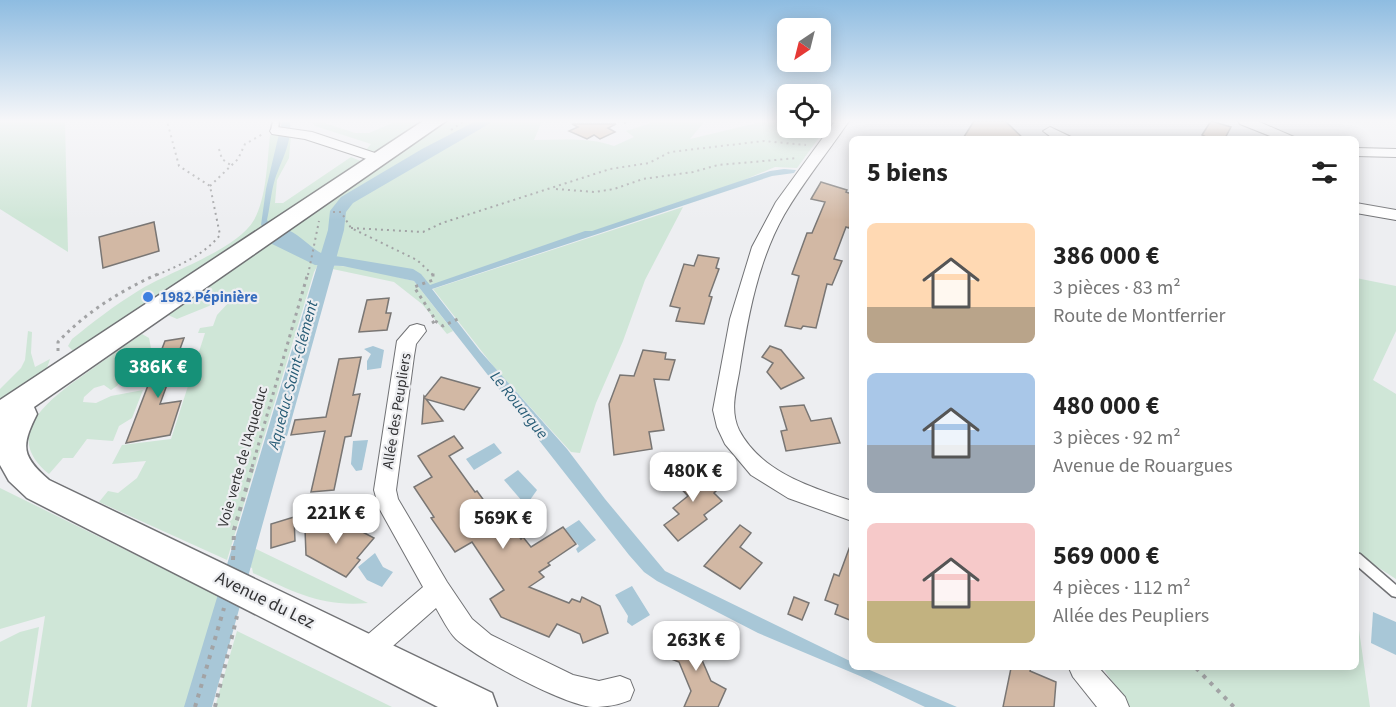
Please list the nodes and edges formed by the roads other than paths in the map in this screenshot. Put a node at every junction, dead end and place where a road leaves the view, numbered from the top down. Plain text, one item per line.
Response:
1 (364, 154) edge
2 (387, 154) edge
3 (822, 154) edge
4 (380, 159) junction
5 (1359, 209) edge
6 (1396, 215) edge
7 (235, 257) junction
8 (426, 326) road end
9 (8, 431) edge
10 (849, 510) edge
11 (1359, 561) edge
12 (438, 590) junction
13 (1396, 592) edge
14 (368, 651) junction
15 (1084, 670) edge
16 (620, 690) dead end
17 (478, 707) edge
18 (1114, 707) edge

1 - 4 street
2 - 4 street
3 - 10 street
4 - 7 street
5 - 6 street
7 - 9 street
7 - 9 street
8 - 12 street, Allée des Peupliers
9 - 14 street, Avenue du Lez
11 - 13 lane
12 - 14 street
12 - 16 street, Allée des Peupliers
14 - 17 street, Avenue du Lez
15 - 18 street

